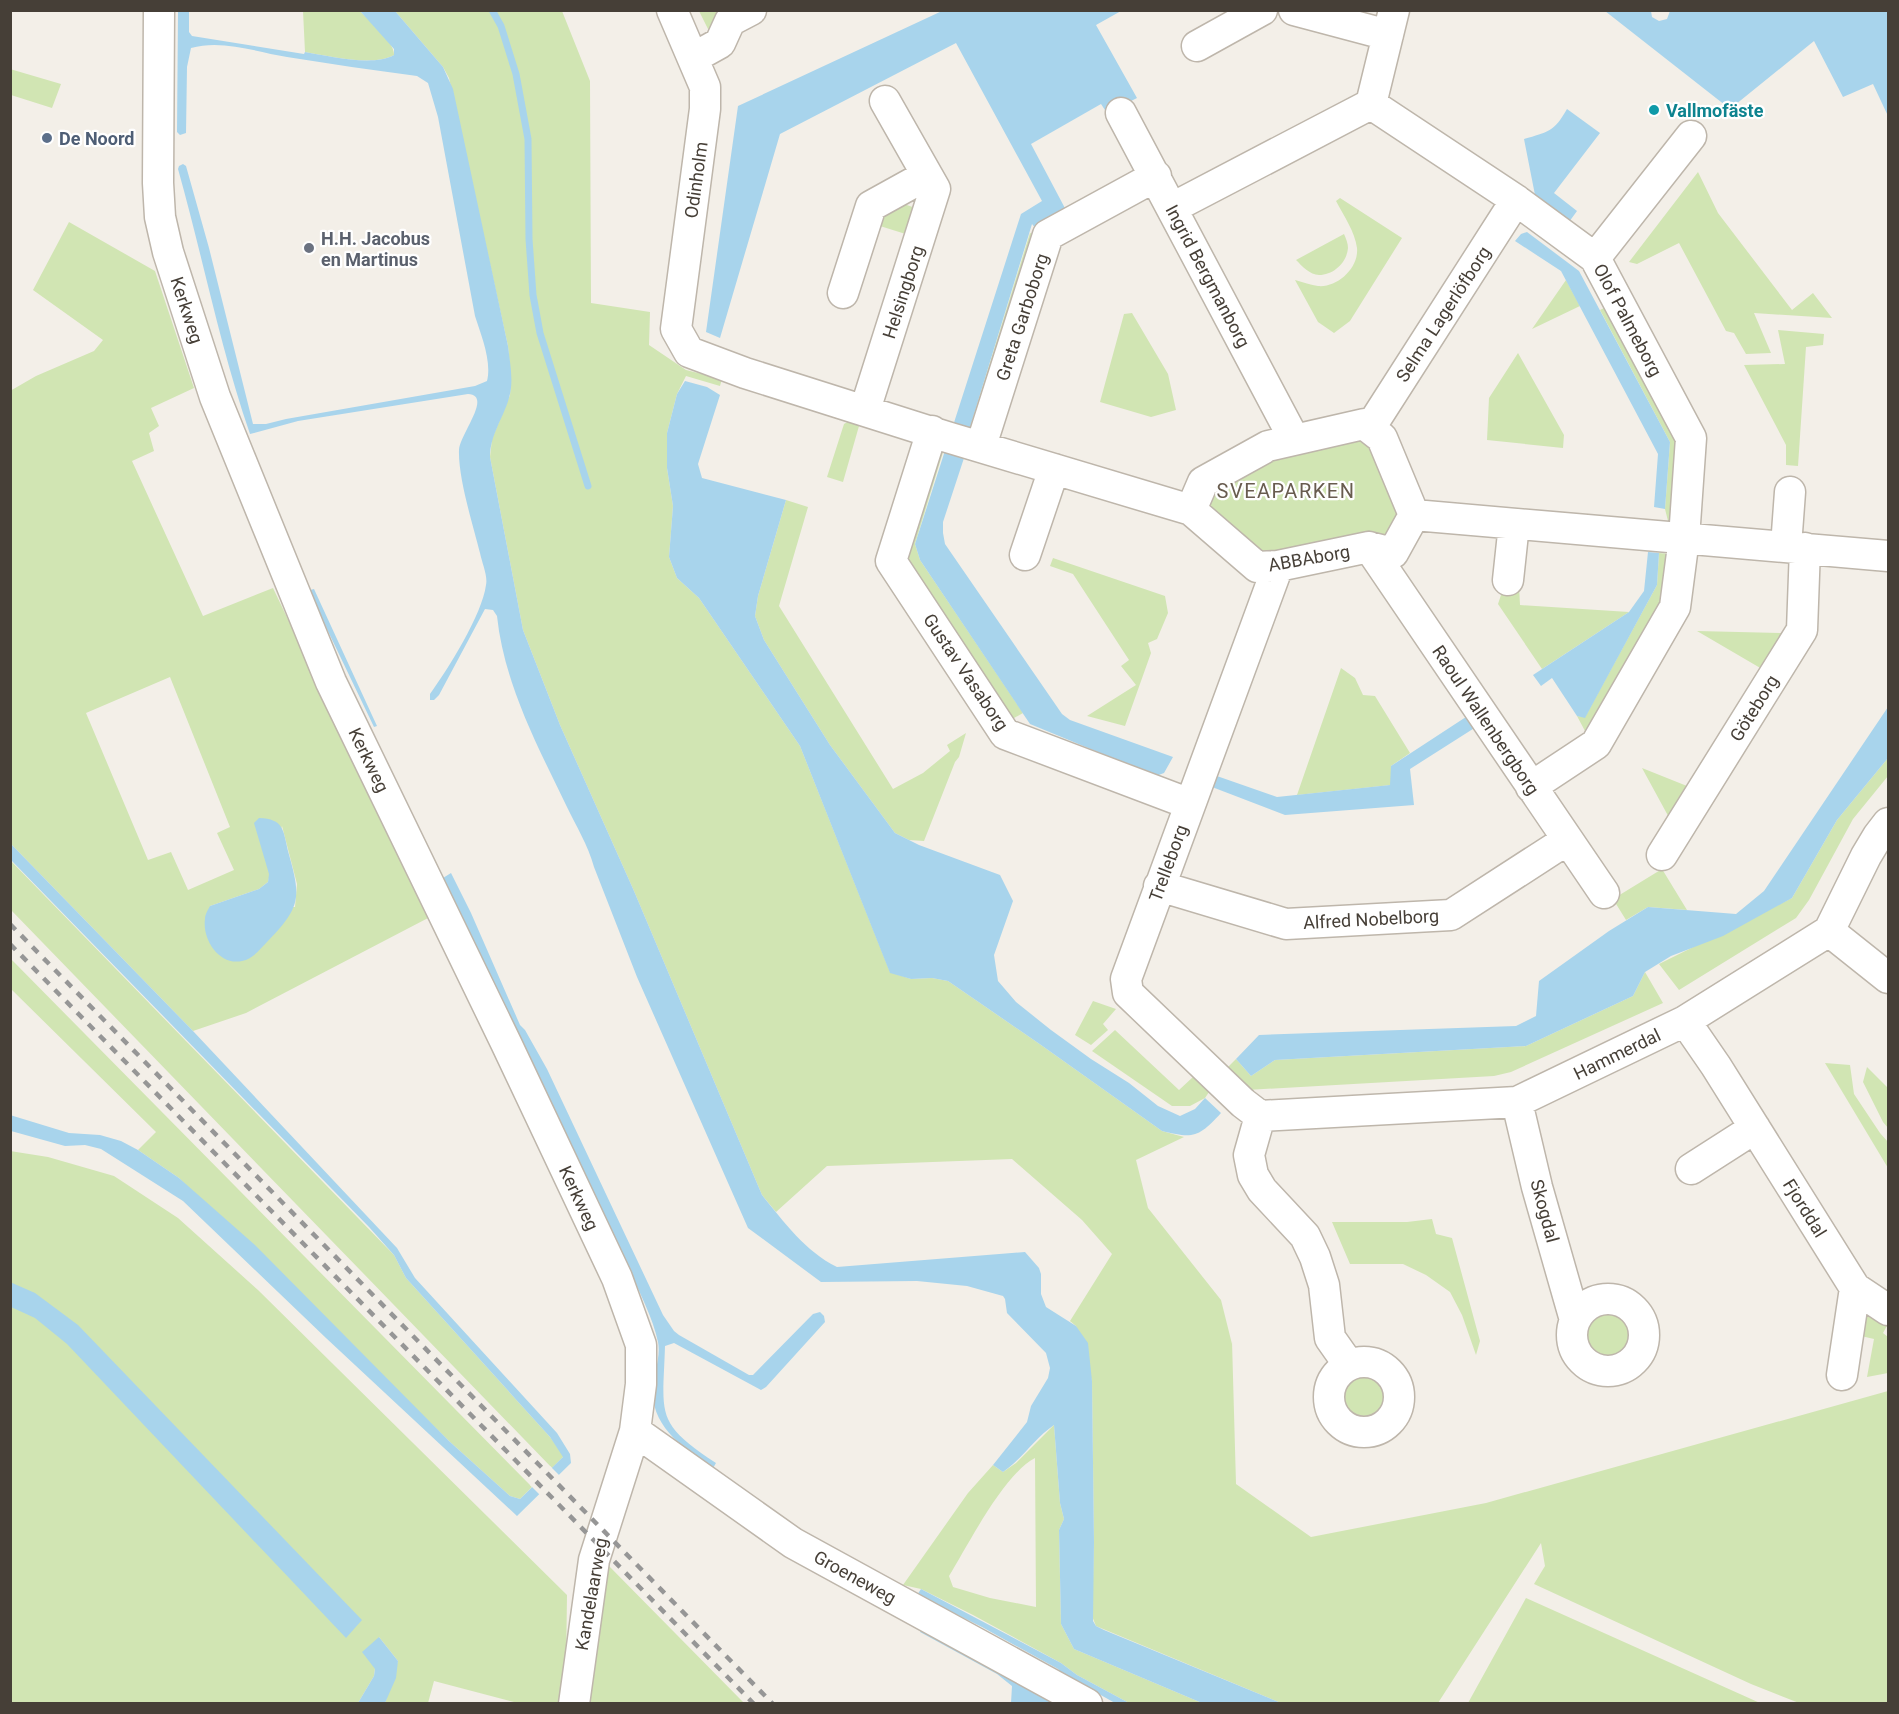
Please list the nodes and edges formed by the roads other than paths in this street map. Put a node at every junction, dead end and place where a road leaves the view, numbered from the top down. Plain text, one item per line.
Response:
1 (159, 10) edge
2 (672, 10) edge
3 (751, 10) edge
4 (1262, 10) edge
5 (1294, 10) edge
6 (1391, 23) edge
7 (1197, 46) dead end
8 (693, 58) junction
9 (885, 101) dead end
10 (1371, 104) junction
11 (1121, 113) dead end
12 (1691, 136) dead end
13 (927, 175) junction
14 (1156, 176) junction
15 (1515, 200) junction
16 (1172, 208) junction
17 (1595, 258) junction
18 (843, 293) dead end
19 (865, 410) junction
20 (1370, 428) junction
21 (1294, 439) junction
22 (958, 440) junction
23 (1054, 469) junction
24 (1790, 492) dead end
25 (1191, 510) junction
26 (1414, 515) junction
27 (1514, 524) junction
28 (1684, 538) junction
29 (1369, 547) junction
30 (1796, 547) junction
31 (1025, 555) dead end
32 (1888, 556) edge
33 (1278, 566) junction
34 (1508, 580) dead end
35 (1531, 787) junction
36 (1190, 804) junction
37 (1888, 823) edge
38 (1568, 840) junction
39 (1662, 855) dead end
40 (1159, 885) junction
41 (1604, 893) dead end
42 (1828, 931) junction
43 (1888, 978) edge
44 (1685, 1021) junction
45 (1517, 1102) junction
46 (1260, 1116) junction
47 (1755, 1128) junction
48 (1691, 1169) dead end
49 (1855, 1288) junction
50 (1888, 1310) edge
51 (1575, 1320) dead end
52 (1349, 1365) dead end
53 (1842, 1375) dead end
54 (635, 1431) junction
55 (617, 1486) joint
56 (574, 1704) edge
57 (1087, 1704) edge

1 - 54 street, Kerkweg
2 - 8 street, Odinholm
3 - 8 street
4 - 7 street
5 - 6 street
6 - 10 street
8 - 19 street, Odinholm
9 - 13 street, Helsingborg
10 - 15 street, Olof Palmeborg
10 - 16 street
11 - 14 street, Ingrid Bergmanborg
12 - 17 street
13 - 18 street
13 - 19 street, Helsingborg
14 - 16 street, Ingrid Bergmanborg
14 - 22 street, Greta Garboborg
15 - 17 street, Olof Palmeborg
15 - 20 street, Selma Lagerlöfborg
16 - 21 street, Ingrid Bergmanborg
17 - 28 street, Olof Palmeborg
19 - 22 street
20 - 21 street
20 - 26 street
21 - 25 street
22 - 23 street
22 - 36 street, Gustav Vasaborg
23 - 25 street
23 - 31 street
24 - 30 street, Göteborg
25 - 33 street, ABBAborg
26 - 27 street
26 - 29 street, ABBAborg
27 - 28 street
27 - 34 street
28 - 30 street
28 - 35 street, Olof Palmeborg
29 - 33 street, ABBAborg
29 - 35 street, Raoul Wallenbergborg
30 - 32 street
30 - 39 street, Göteborg
33 - 36 street, Trelleborg
35 - 38 street, Raoul Wallenbergborg
36 - 40 street, Trelleborg
37 - 42 street
38 - 40 street, Alfred Nobelborg
38 - 41 street, Raoul Wallenbergborg
40 - 46 street, Trelleborg
42 - 43 street
42 - 44 street, Hammerdal
44 - 45 street, Hammerdal
44 - 47 street, Fjorddal
45 - 46 street, Hammerdal
45 - 51 street, Skogdal
46 - 52 street
47 - 48 street
47 - 49 street, Fjorddal
49 - 50 street, Fjorddal
49 - 53 street
54 - 55 street, Kerkweg
54 - 57 street, Groeneweg
55 - 56 street, Kandelaarweg

